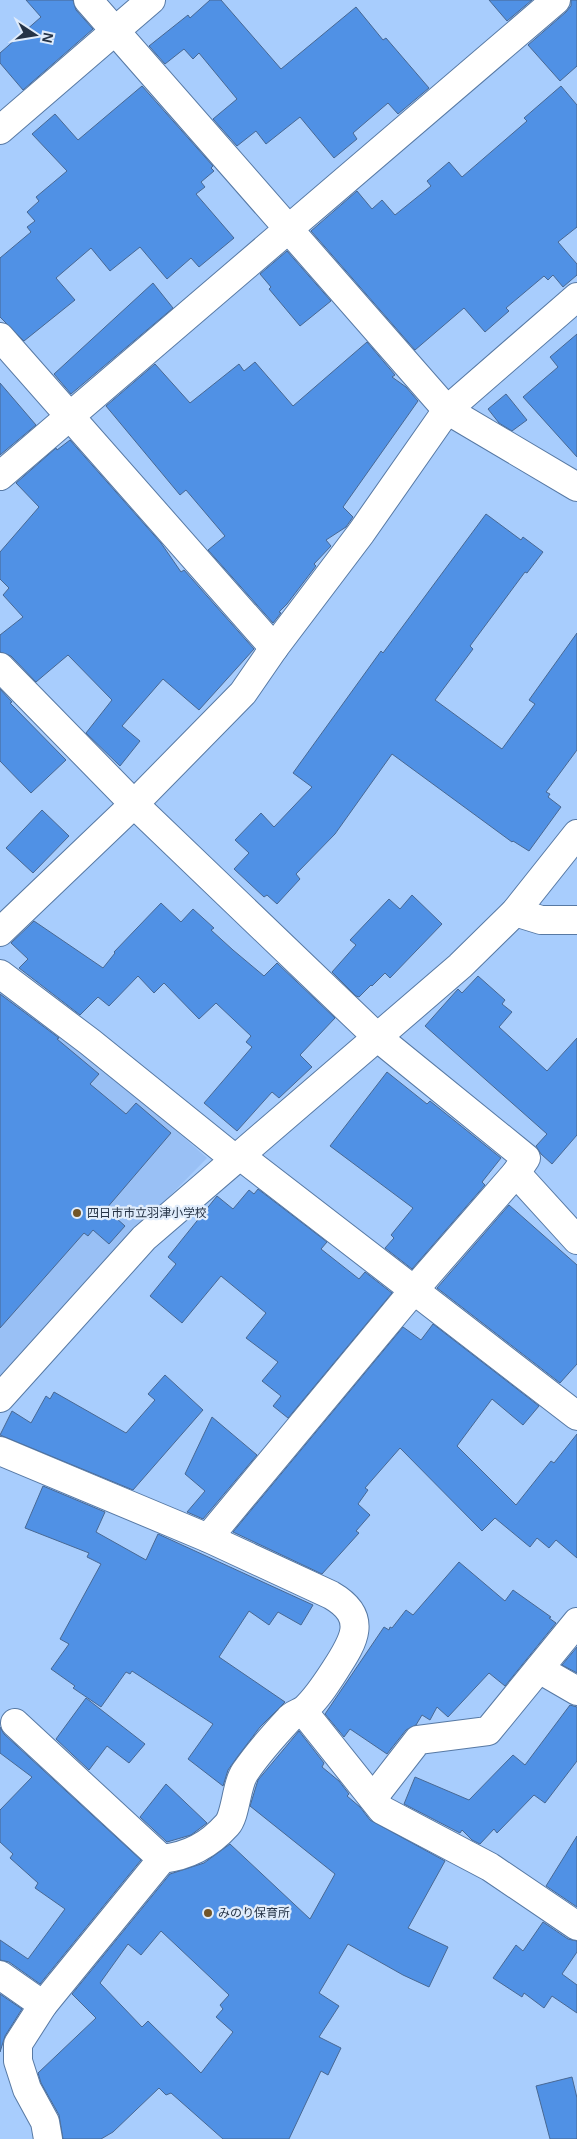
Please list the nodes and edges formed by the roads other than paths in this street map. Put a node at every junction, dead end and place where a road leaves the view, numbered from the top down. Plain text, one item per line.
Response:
1 (88, 0) edge
2 (151, 0) edge
3 (556, 0) edge
4 (114, 31) junction
5 (0, 130) edge
6 (288, 231) junction
7 (577, 296) edge
8 (0, 337) edge
9 (447, 410) junction
10 (71, 416) junction
11 (0, 476) edge
12 (577, 488) edge
13 (274, 648) junction
14 (0, 667) edge
15 (134, 804) junction
16 (577, 834) edge
17 (515, 912) junction
18 (577, 920) edge
19 (0, 932) edge
20 (0, 974) edge
21 (377, 1037) junction
22 (237, 1157) junction
23 (516, 1173) junction
24 (577, 1240) edge
25 (414, 1290) junction
26 (0, 1398) edge
27 (577, 1416) edge
28 (0, 1451) edge
29 (208, 1538) junction
30 (577, 1622) edge
31 (539, 1669) junction
32 (577, 1691) edge
33 (303, 1711) junction
34 (15, 1722) dead end
35 (373, 1798) junction
36 (162, 1859) junction
37 (577, 1926) edge
38 (0, 1974) edge
39 (43, 2005) junction
40 (48, 2139) edge

1 - 4 street
2 - 4 street
3 - 6 street
4 - 5 street
4 - 6 street
6 - 9 street
6 - 10 street
7 - 9 street
8 - 10 street
9 - 12 street
9 - 13 street
10 - 11 street
10 - 13 street
13 - 15 street
14 - 15 street
15 - 19 street
15 - 21 street
16 - 17 street
17 - 18 street
17 - 21 street
20 - 22 street
21 - 22 street
21 - 23 street
22 - 25 street
22 - 26 street
23 - 24 street
23 - 25 street
25 - 27 street
25 - 29 street
28 - 29 street
29 - 33 street
30 - 31 street
31 - 32 street
31 - 35 street
33 - 35 street
33 - 36 street
34 - 36 street
35 - 37 street
36 - 39 street
38 - 39 street
39 - 40 street

